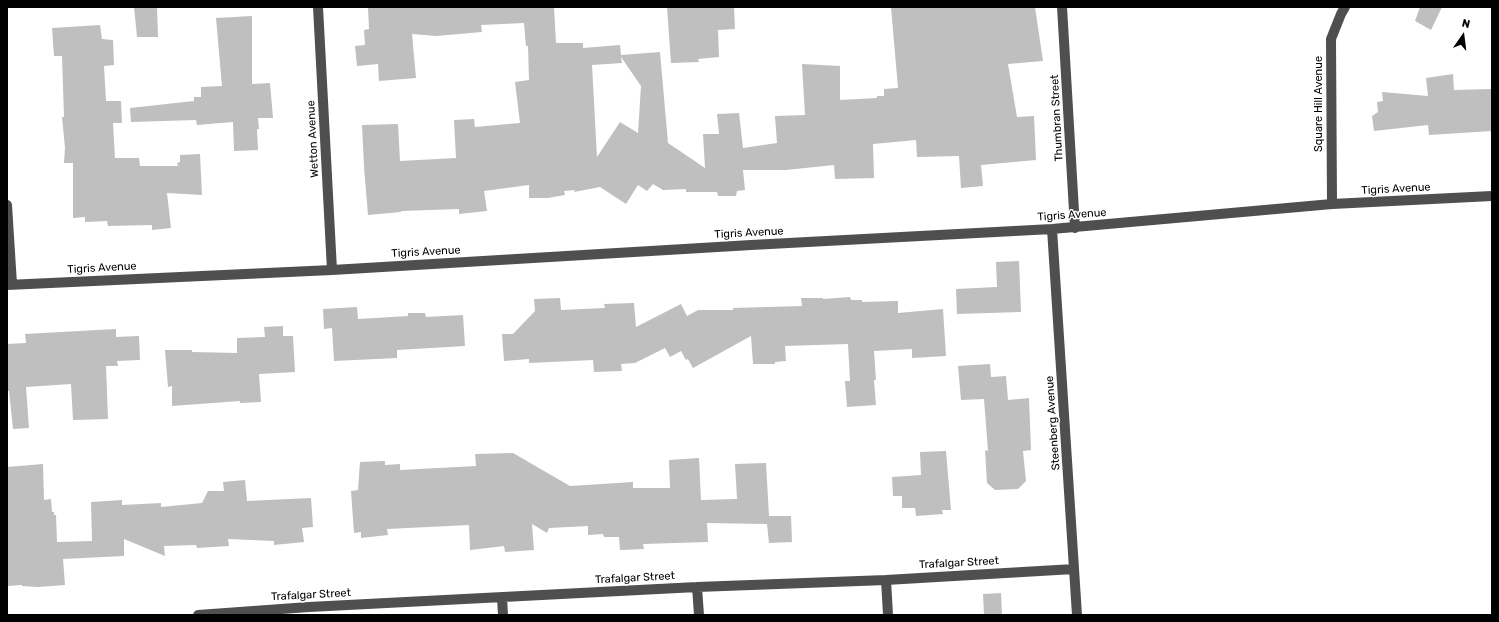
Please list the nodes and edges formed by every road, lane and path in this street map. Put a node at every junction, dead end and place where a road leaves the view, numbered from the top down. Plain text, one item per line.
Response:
1 (318, 7) edge
2 (1062, 7) edge
3 (1345, 7) edge
4 (1492, 196) edge
5 (1332, 204) junction
6 (7, 205) edge
7 (1075, 228) junction
8 (1052, 229) junction
9 (332, 270) junction
10 (10, 284) edge
11 (1074, 569) junction
12 (886, 580) junction
13 (697, 587) junction
14 (502, 597) junction
15 (310, 611) edge
16 (198, 615) edge
17 (503, 615) edge
18 (699, 615) edge
19 (888, 615) edge
20 (1077, 615) edge

1 - 9 street, Wetton Avenue
2 - 7 street, Thumbran Street
3 - 5 street, Square Hill Avenue
4 - 5 street, Tigris Avenue
5 - 7 street, Tigris Avenue
6 - 10 street
7 - 8 street, Tigris Avenue
8 - 9 street, Tigris Avenue
8 - 11 street, Steenberg Avenue
9 - 10 street, Tigris Avenue
11 - 12 street, Trafalgar Street
11 - 20 street, Steenberg Avenue
12 - 13 street, Trafalgar Street
12 - 19 street
13 - 14 street, Trafalgar Street
13 - 18 street
14 - 15 street, Trafalgar Street
14 - 17 street
15 - 16 street, Trafalgar Street

